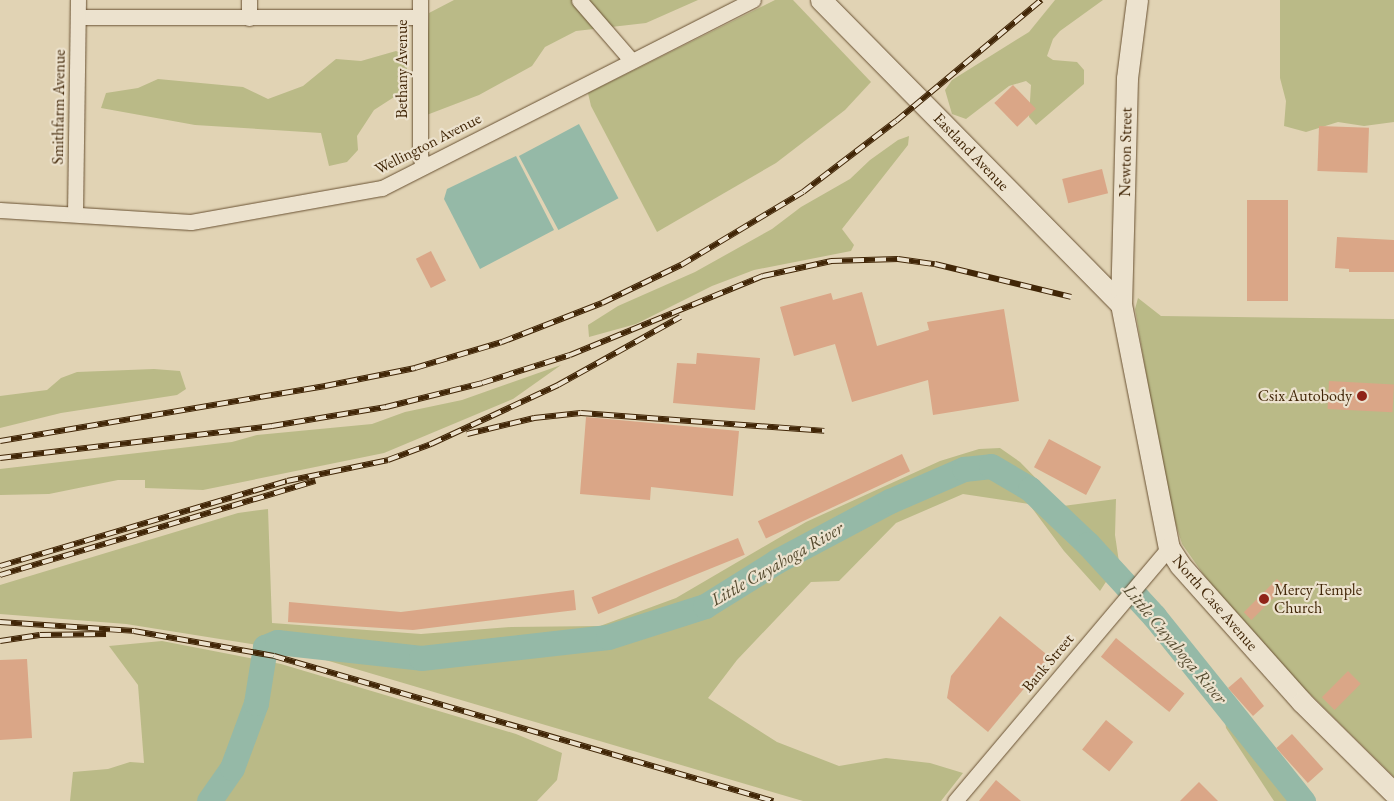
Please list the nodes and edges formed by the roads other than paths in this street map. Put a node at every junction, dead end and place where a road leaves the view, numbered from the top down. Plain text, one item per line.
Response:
1 (78, 0) edge
2 (249, 0) edge
3 (420, 0) edge
4 (579, 0) edge
5 (754, 0) edge
6 (822, 0) edge
7 (1137, 0) edge
8 (78, 17) junction
9 (420, 17) junction
10 (249, 18) junction
11 (631, 60) junction
12 (423, 167) junction
13 (0, 210) edge
14 (75, 214) junction
15 (1121, 304) junction
16 (1169, 548) junction
17 (1394, 793) edge
18 (955, 801) edge

1 - 8 street, Smithfarm Avenue
2 - 10 street
3 - 9 street, Bethany Avenue
4 - 11 street
5 - 11 street, Wellington Avenue
6 - 15 street, Eastland Avenue
7 - 15 street, Newton Street
8 - 10 street
8 - 14 street, Smithfarm Avenue
9 - 10 street
9 - 12 street, Bethany Avenue
11 - 12 street, Wellington Avenue
12 - 14 street, Wellington Avenue
13 - 14 street, Wellington Avenue
15 - 16 street, North Case Avenue
16 - 17 street, North Case Avenue
16 - 18 street, Bank Street

